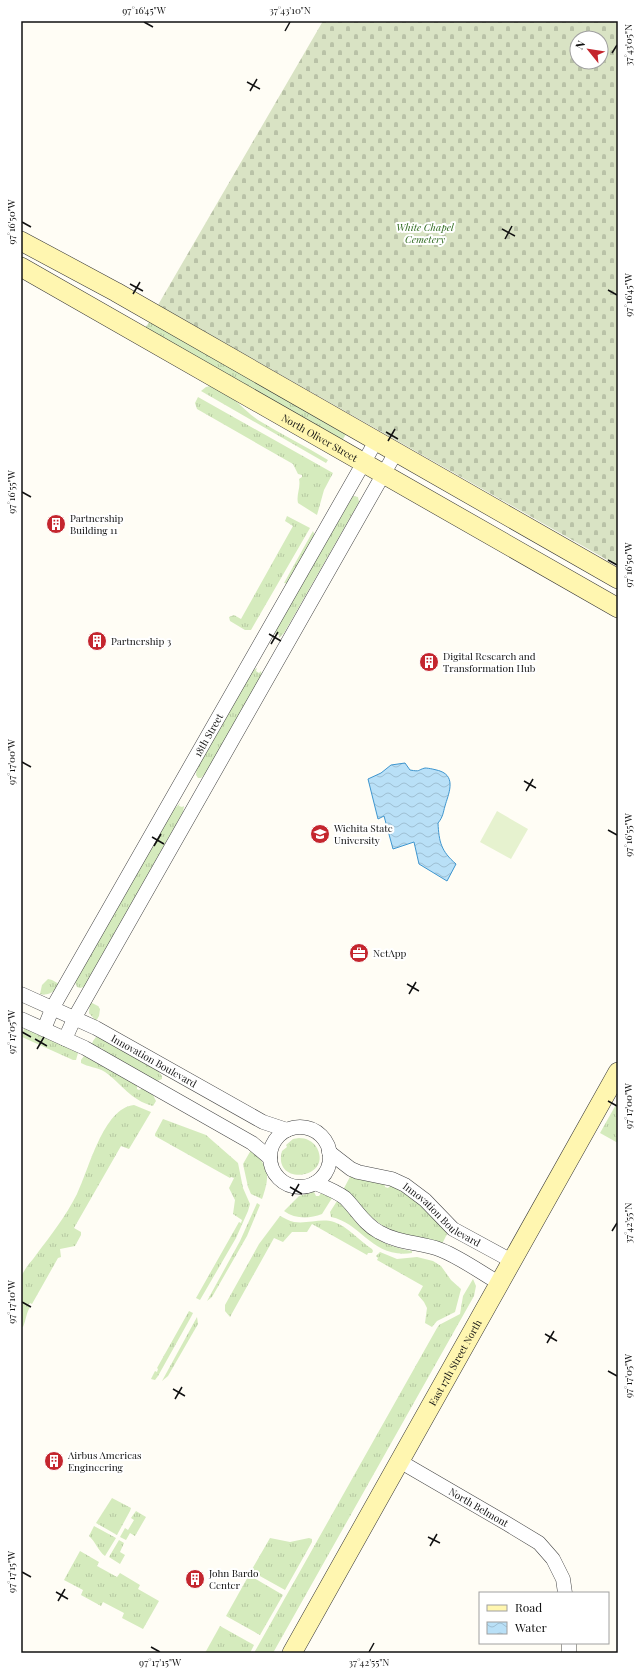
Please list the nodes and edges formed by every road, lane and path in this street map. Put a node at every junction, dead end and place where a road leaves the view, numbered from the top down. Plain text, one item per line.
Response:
1 (21, 241) edge
2 (21, 266) edge
3 (376, 441) junction
4 (396, 452) junction
5 (364, 463) junction
6 (384, 474) junction
7 (618, 579) edge
8 (618, 608) edge
9 (21, 994) edge
10 (53, 1007) junction
11 (75, 1017) junction
12 (21, 1019) edge
13 (44, 1029) junction
14 (65, 1039) junction
15 (618, 1072) edge
16 (287, 1130) junction
17 (329, 1152) junction
18 (270, 1158) junction
19 (315, 1183) junction
20 (512, 1261) junction
21 (499, 1283) junction
22 (401, 1462) junction
23 (565, 1592) edge
24 (292, 1653) edge

1 - 3 main road
2 - 5 main road, North Oliver Street
3 - 4 main road
3 - 5 street, 18th Street
4 - 6 street
4 - 7 main road
5 - 6 main road, North Oliver Street
5 - 10 street, 18th Street
6 - 8 main road, North Oliver Street
6 - 11 street
9 - 10 street, Innovation Boulevard
10 - 11 street, Innovation Boulevard
10 - 13 street, 18th Street
11 - 14 street
11 - 16 street, Innovation Boulevard
12 - 13 street
13 - 14 street
14 - 18 street
15 - 20 main road, East 17th Street North
16 - 17 street, Innovation Boulevard
16 - 18 street
17 - 19 street
17 - 20 street, Innovation Boulevard
18 - 19 street
19 - 21 street
20 - 21 main road, East 17th Street North
21 - 22 main road, East 17th Street North
22 - 23 street, North Belmont
22 - 24 main road, East 17th Street North

